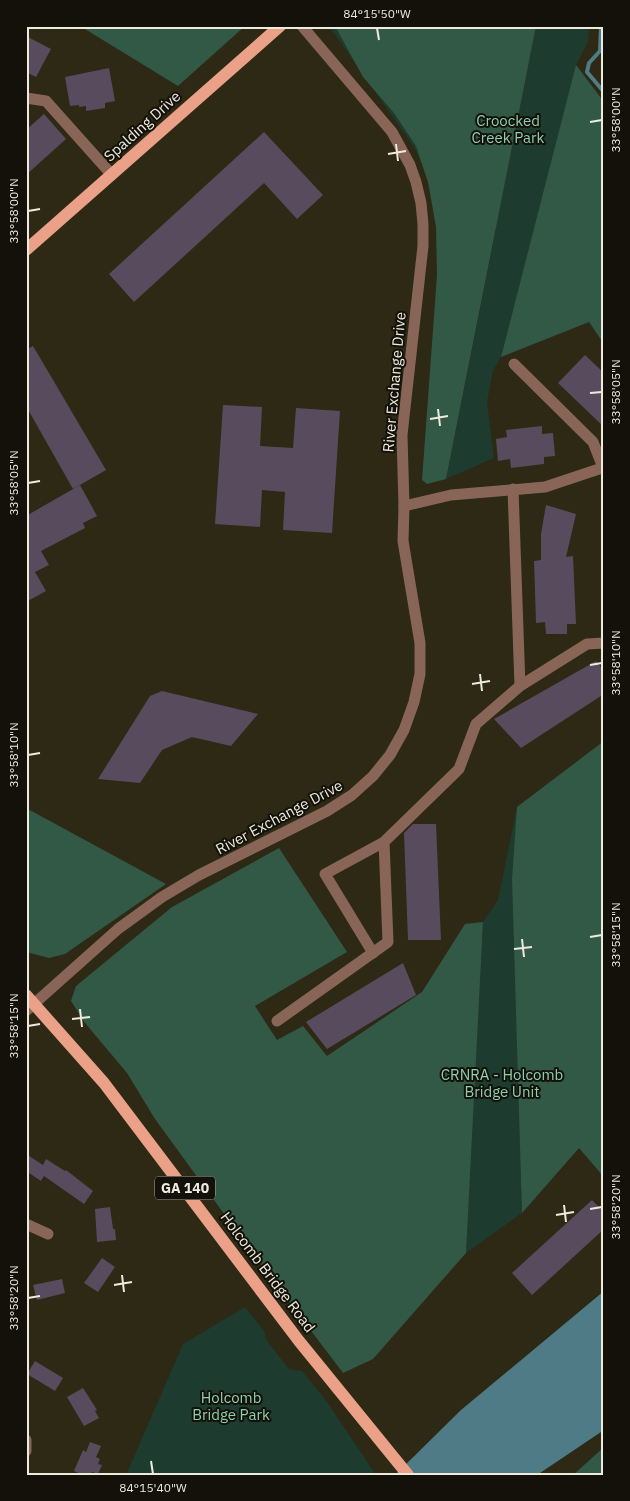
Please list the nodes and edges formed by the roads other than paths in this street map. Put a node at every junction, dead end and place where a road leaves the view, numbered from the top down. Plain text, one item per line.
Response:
1 (280, 26) edge
2 (302, 26) edge
3 (26, 98) edge
4 (112, 175) junction
5 (26, 250) edge
6 (514, 364) dead end
7 (603, 469) edge
8 (513, 489) junction
9 (404, 506) junction
10 (604, 643) edge
11 (520, 686) junction
12 (384, 842) junction
13 (373, 953) junction
14 (29, 1003) edge
15 (277, 1020) dead end
16 (26, 1224) edge
17 (48, 1234) dead end
18 (26, 1440) edge
19 (26, 1452) edge
20 (408, 1475) edge

1 - 4 main road, Spalding Drive
2 - 9 street, River Exchange Drive
3 - 4 street
4 - 5 main road, Spalding Drive
6 - 7 street
7 - 8 street
8 - 9 street
8 - 11 street
9 - 14 street, River Exchange Drive
10 - 11 street
11 - 12 street
12 - 13 street
12 - 13 street
13 - 15 street
14 - 20 main road, Holcomb Bridge Road / GA 140
16 - 17 street
18 - 19 street

